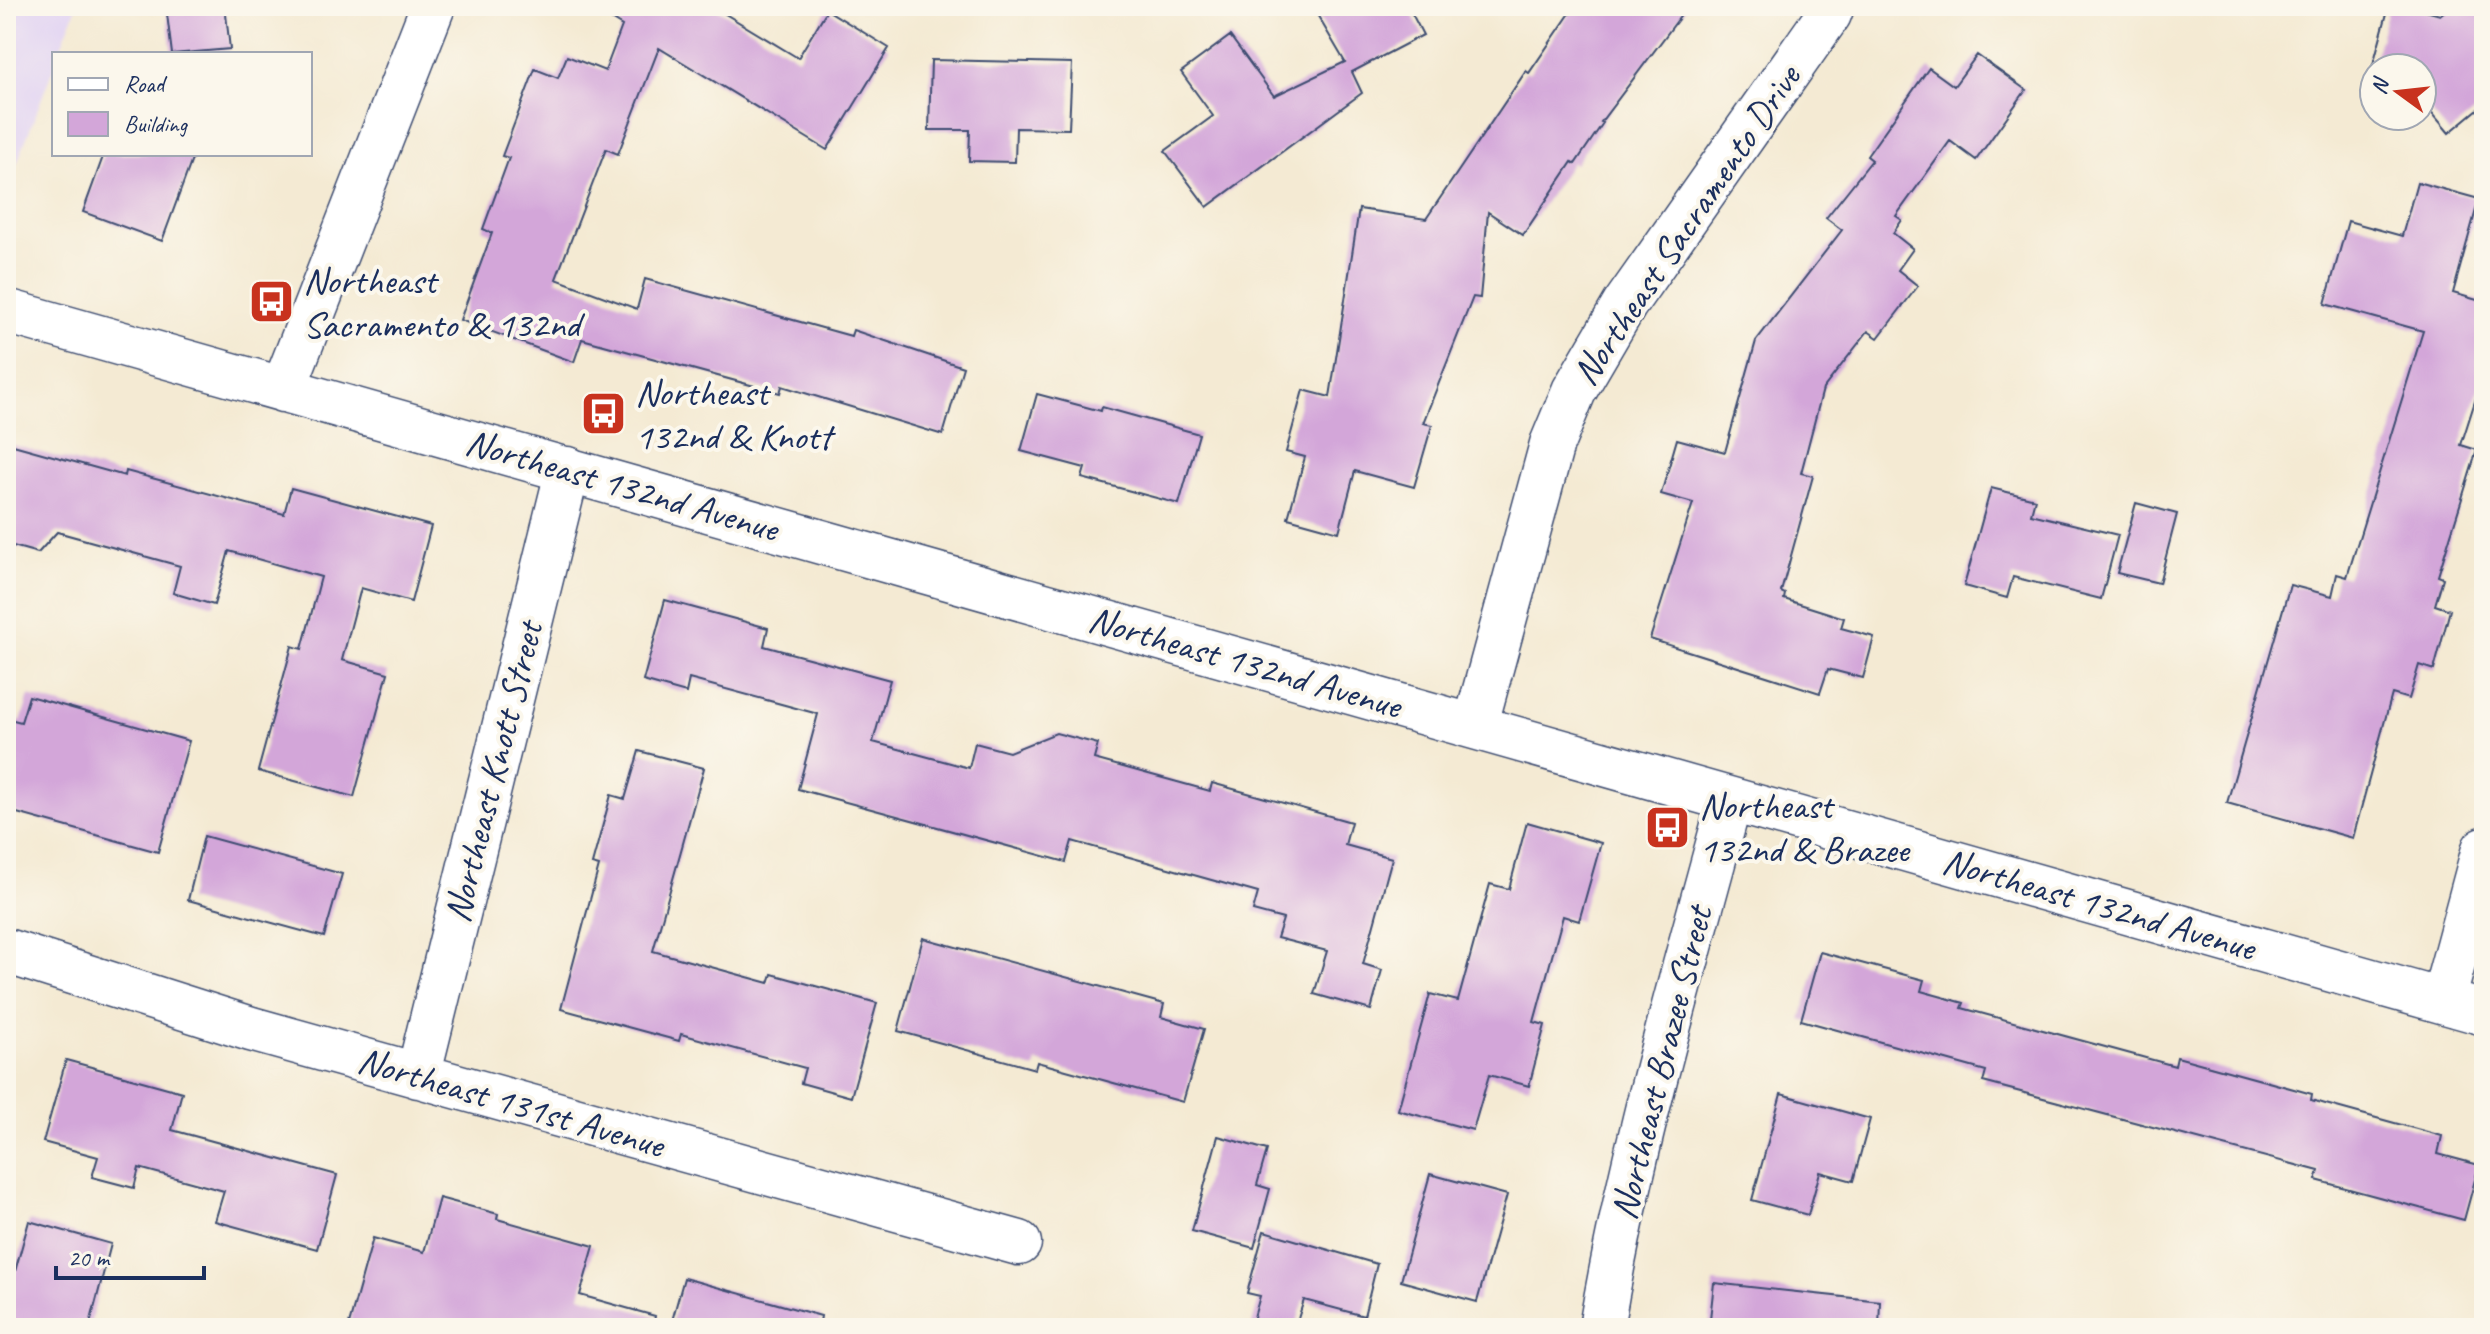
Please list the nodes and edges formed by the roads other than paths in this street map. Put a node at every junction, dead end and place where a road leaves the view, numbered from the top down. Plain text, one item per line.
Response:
1 (433, 6) edge
2 (1832, 6) edge
3 (6, 311) edge
4 (283, 390) junction
5 (568, 469) junction
6 (1475, 727) junction
7 (1730, 800) junction
8 (2484, 849) edge
9 (6, 951) edge
10 (2443, 1001) junction
11 (2484, 1013) edge
12 (418, 1076) junction
13 (1019, 1243) dead end
14 (1601, 1328) edge

1 - 4 street
2 - 6 street, Northeast Sacramento Drive
3 - 4 street, Northeast 132nd Avenue
4 - 5 street, Northeast 132nd Avenue
5 - 6 street, Northeast 132nd Avenue
5 - 12 street, Northeast Knott Street
6 - 7 street, Northeast 132nd Avenue
7 - 10 street, Northeast 132nd Avenue
7 - 14 street, Northeast Brazee Street
8 - 10 street
9 - 12 street, Northeast 131st Avenue
10 - 11 street, Northeast 132nd Avenue
12 - 13 street, Northeast 131st Avenue

